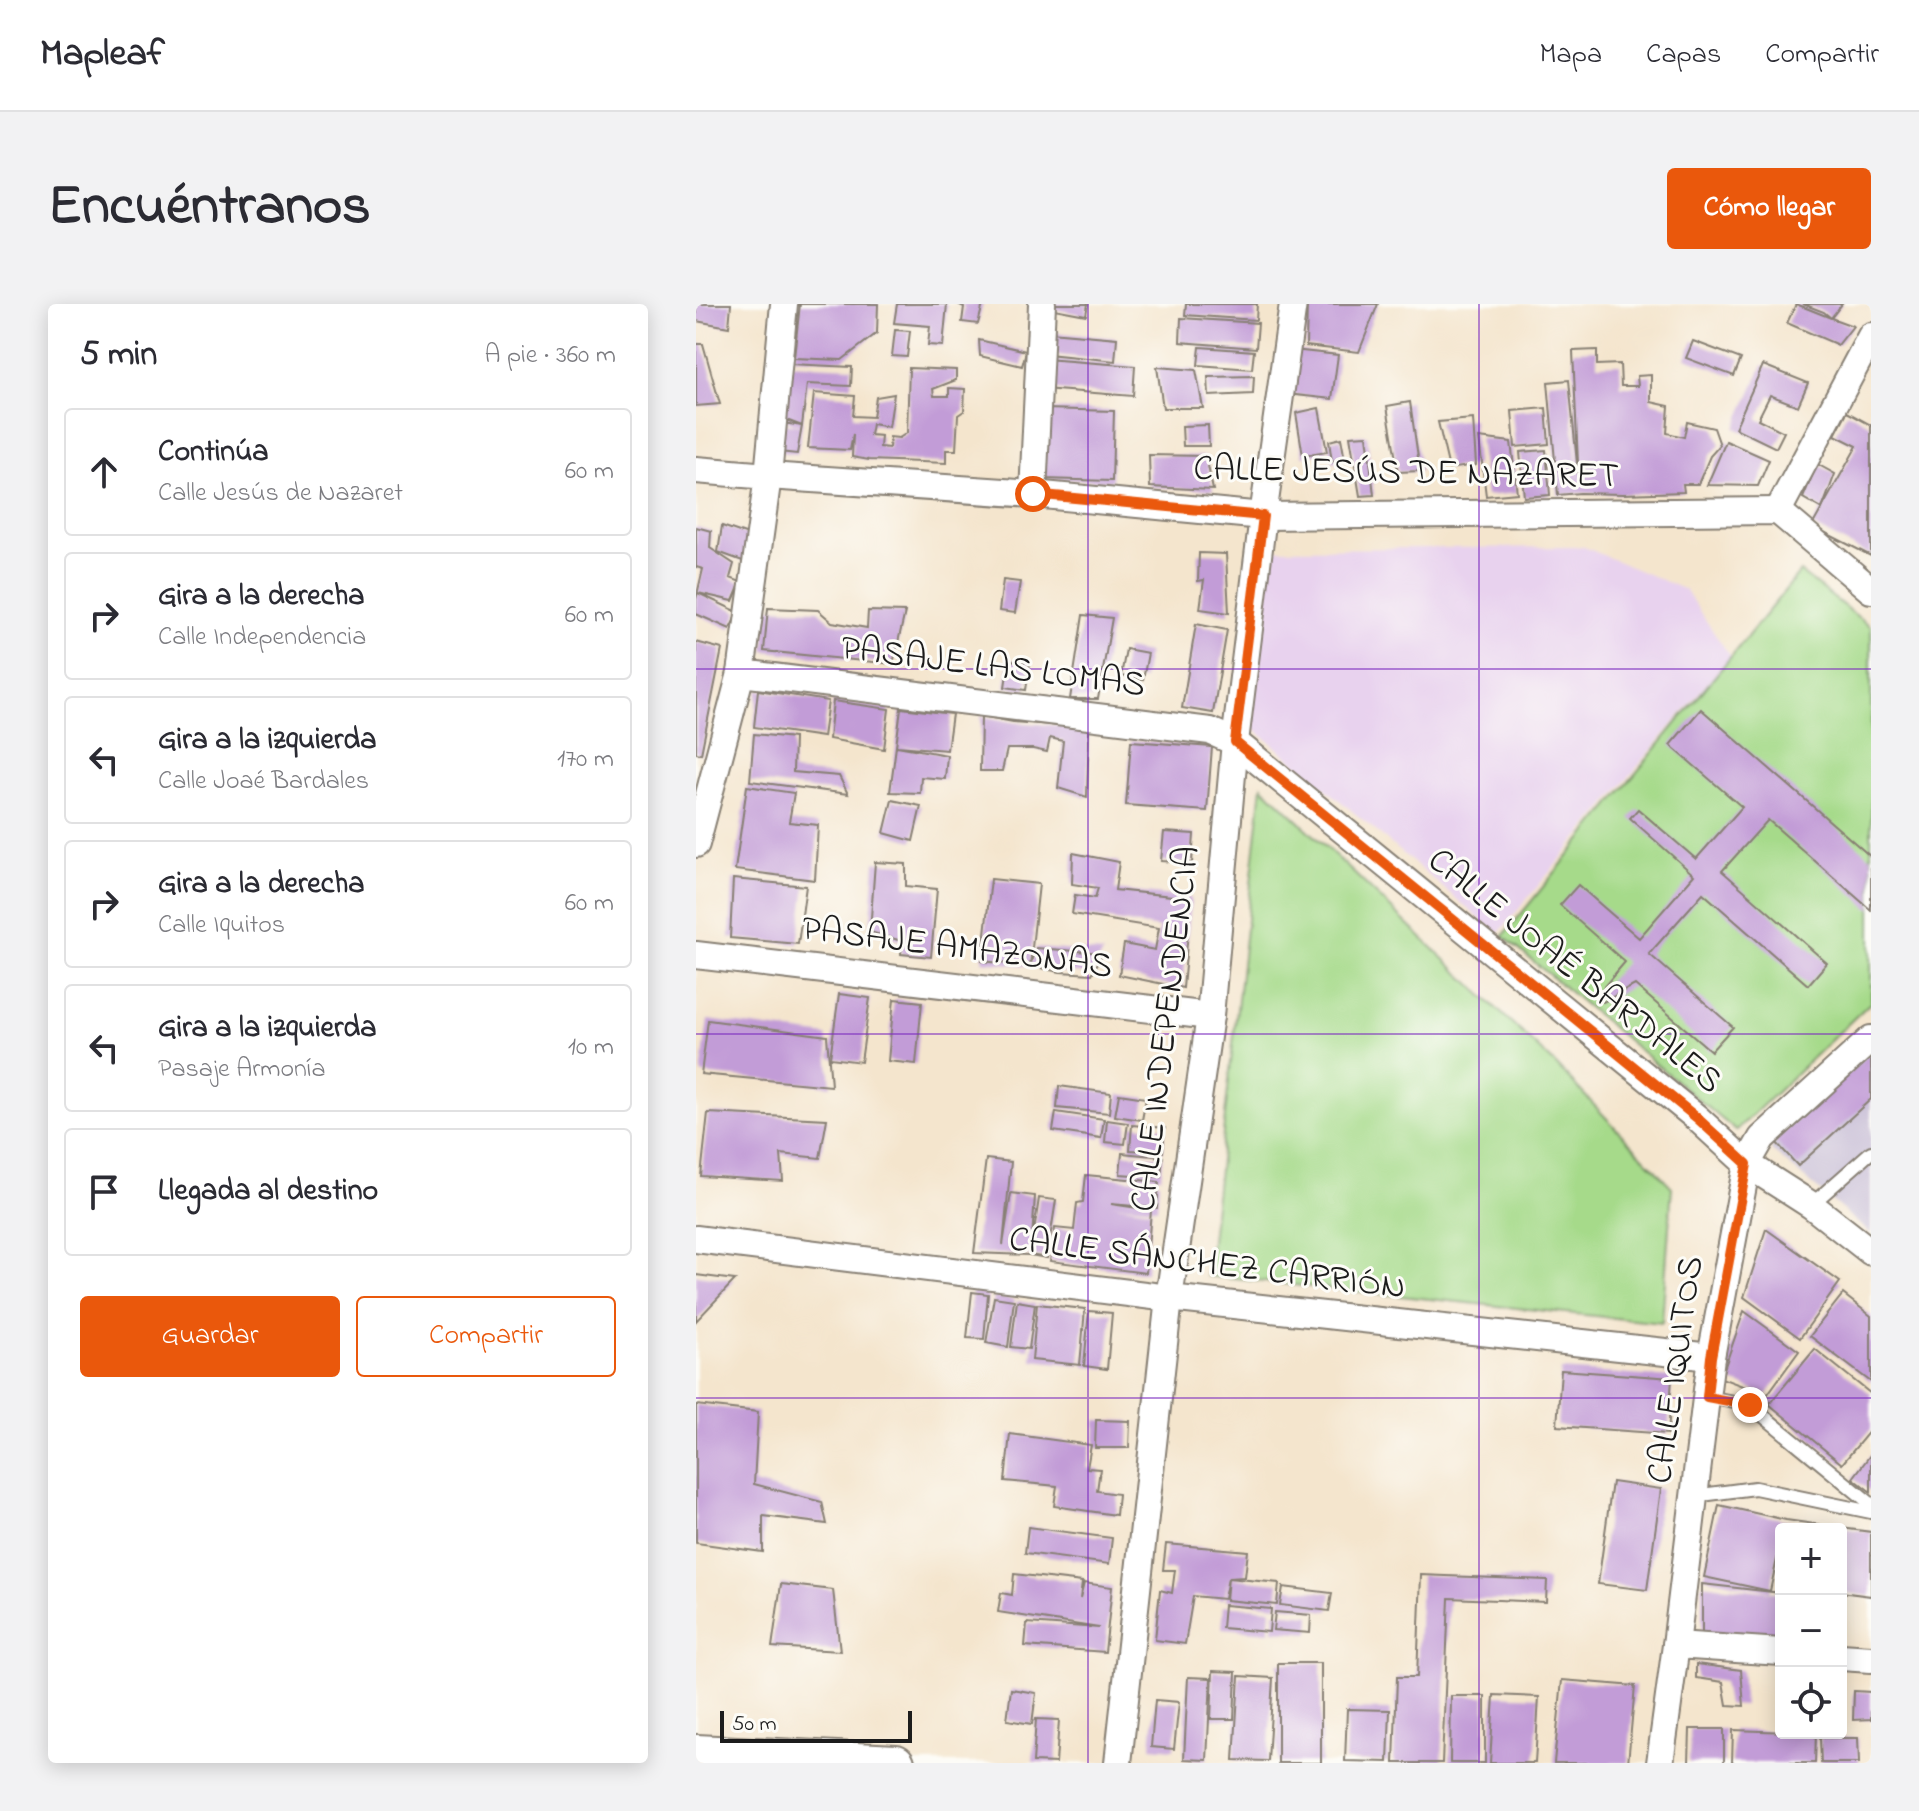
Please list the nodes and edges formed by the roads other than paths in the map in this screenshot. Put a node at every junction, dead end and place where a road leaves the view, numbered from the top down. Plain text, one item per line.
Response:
1 (784, 304) edge
2 (1042, 304) edge
3 (1293, 304) edge
4 (1871, 336) edge
5 (696, 470) edge
6 (768, 476) junction
7 (1033, 494) junction
8 (1778, 511) junction
9 (1263, 516) junction
10 (1871, 590) edge
11 (741, 673) junction
12 (1235, 742) junction
13 (696, 838) edge
14 (696, 955) edge
15 (1210, 1016) junction
16 (1871, 1039) edge
17 (1871, 1152) edge
18 (1747, 1164) junction
19 (1811, 1205) junction
20 (696, 1239) edge
21 (1863, 1242) edge
22 (1169, 1298) junction
23 (1711, 1357) junction
24 (1707, 1397) junction
25 (1694, 1496) junction
26 (1871, 1504) edge
27 (1871, 1512) edge
28 (1676, 1645) junction
29 (1775, 1652) edge
30 (1847, 1657) edge
31 (1871, 1659) edge
32 (696, 1753) edge
33 (878, 1762) edge
34 (896, 1763) edge
35 (1118, 1763) edge
36 (1660, 1763) edge

1 - 6 street
2 - 7 street
3 - 9 street, CALLE INDEPENDENCIA
4 - 8 street
5 - 6 street, CALLE JESÚS DE NAZARET
6 - 7 street, CALLE JESÚS DE NAZARET
6 - 11 street
7 - 9 street, CALLE JESÚS DE NAZARET
8 - 9 street, CALLE JESÚS DE NAZARET
8 - 10 street
9 - 12 street, CALLE INDEPENDENCIA
11 - 12 street, PASAJE LAS LOMAS
11 - 13 street
12 - 15 street, CALLE INDEPENDENCIA
12 - 18 street, CALLE JOAÉ BARDALES
14 - 15 street, PASAJE AMAZONAS
15 - 22 street, CALLE INDEPENDENCIA
16 - 18 street, CALLE IQUITOS
17 - 19 lane
18 - 19 street, CALLE JOAÉ BARDALES
18 - 23 street, CALLE IQUITOS
19 - 21 street, CALLE JOAÉ BARDALES
20 - 22 street, CALLE SÁNCHEZ CARRIÓN
22 - 23 street, CALLE SÁNCHEZ CARRIÓN
22 - 35 street, CALLE INDEPENDENCIA
23 - 24 street, CALLE IQUITOS
24 - 25 street, CALLE IQUITOS
24 - 26 lane
25 - 27 lane
25 - 28 street, CALLE IQUITOS
28 - 29 street
28 - 36 street, CALLE IQUITOS
30 - 31 street
32 - 33 main road
33 - 34 main road

